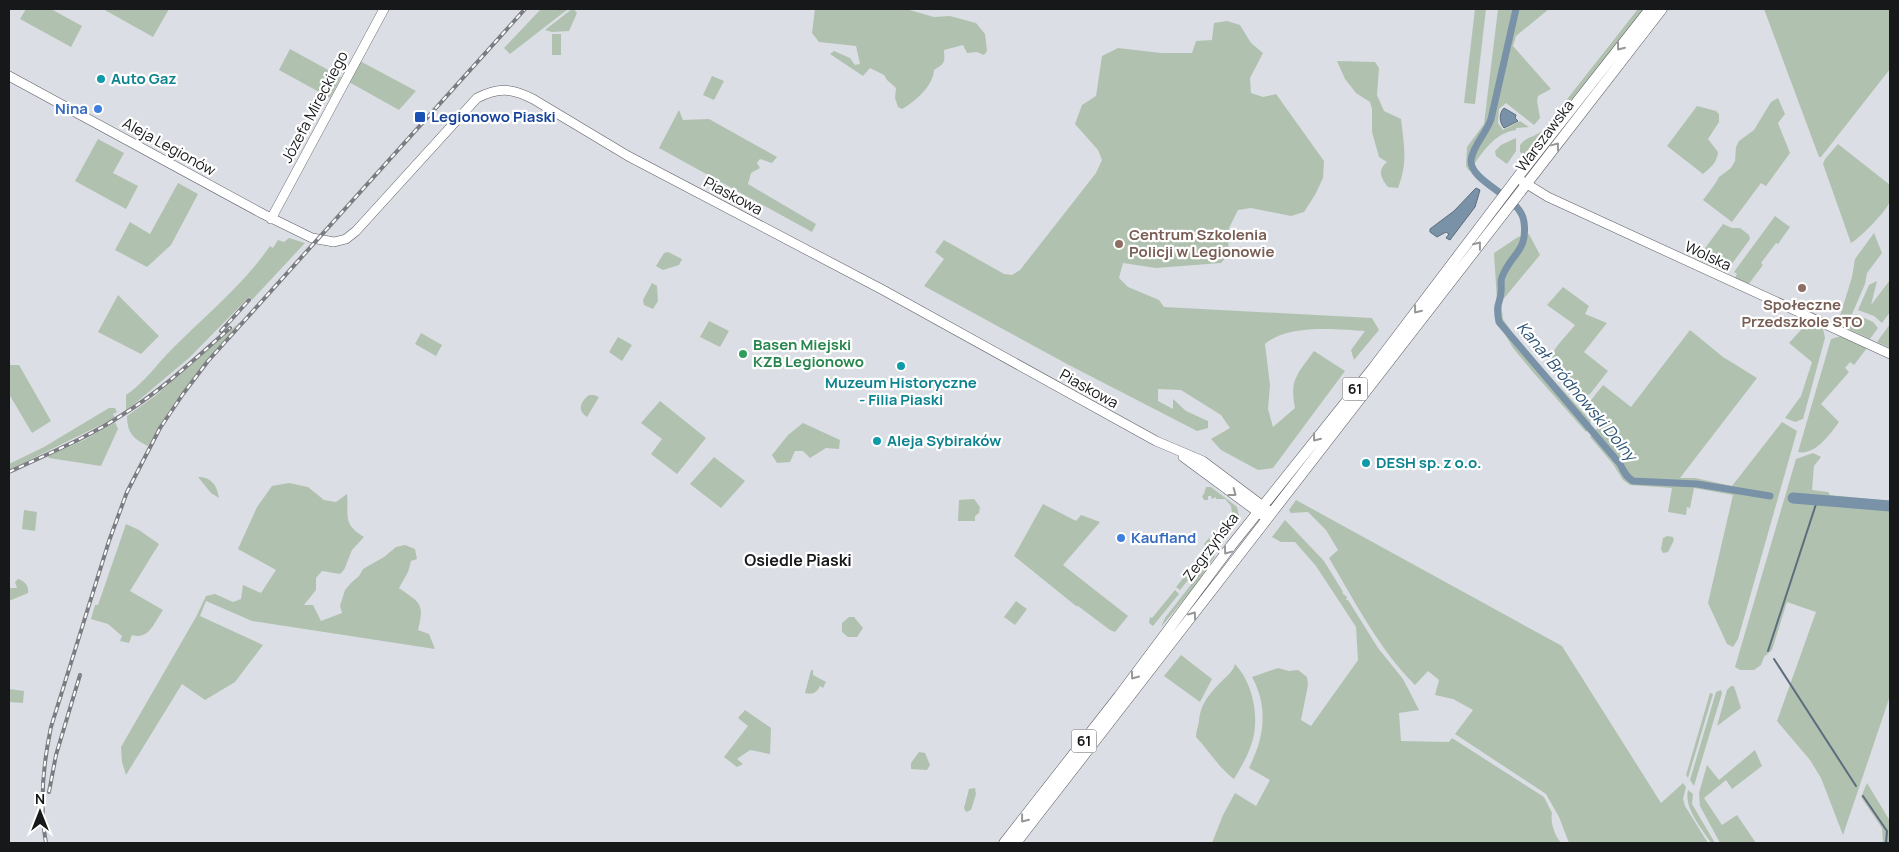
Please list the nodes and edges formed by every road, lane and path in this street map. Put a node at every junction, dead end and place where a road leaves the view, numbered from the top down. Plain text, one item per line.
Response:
1 (384, 9) edge
2 (1650, 9) edge
3 (1662, 9) edge
4 (9, 76) edge
5 (1517, 178) junction
6 (1526, 185) junction
7 (271, 219) junction
8 (317, 240) joint
9 (1448, 276) junction
10 (1890, 354) edge
11 (1260, 509) junction
12 (1269, 516) junction
13 (1004, 843) edge
14 (1016, 843) edge

1 - 7 street, Józefa Mireckiego
2 -> 5 main road, Warszawska / 61
6 -> 3 main road, Warszawska / 61
4 - 7 street, Aleja Legionów
5 - 6 street, Wolska
5 - 9 main road, Warszawska / 61
9 -> 6 main road, Warszawska / 61
6 - 10 street, Wolska
7 - 8 street, Aleja Legionów
8 - 11 street, Piaskowa
9 -> 11 main road, Zegrzyńska / 61
9 - 12 main road, Zegrzyńska / 61
11 - 12 street, Piaskowa
11 -> 13 main road, Zegrzyńska / 61
14 -> 12 main road, Zegrzyńska / 61

